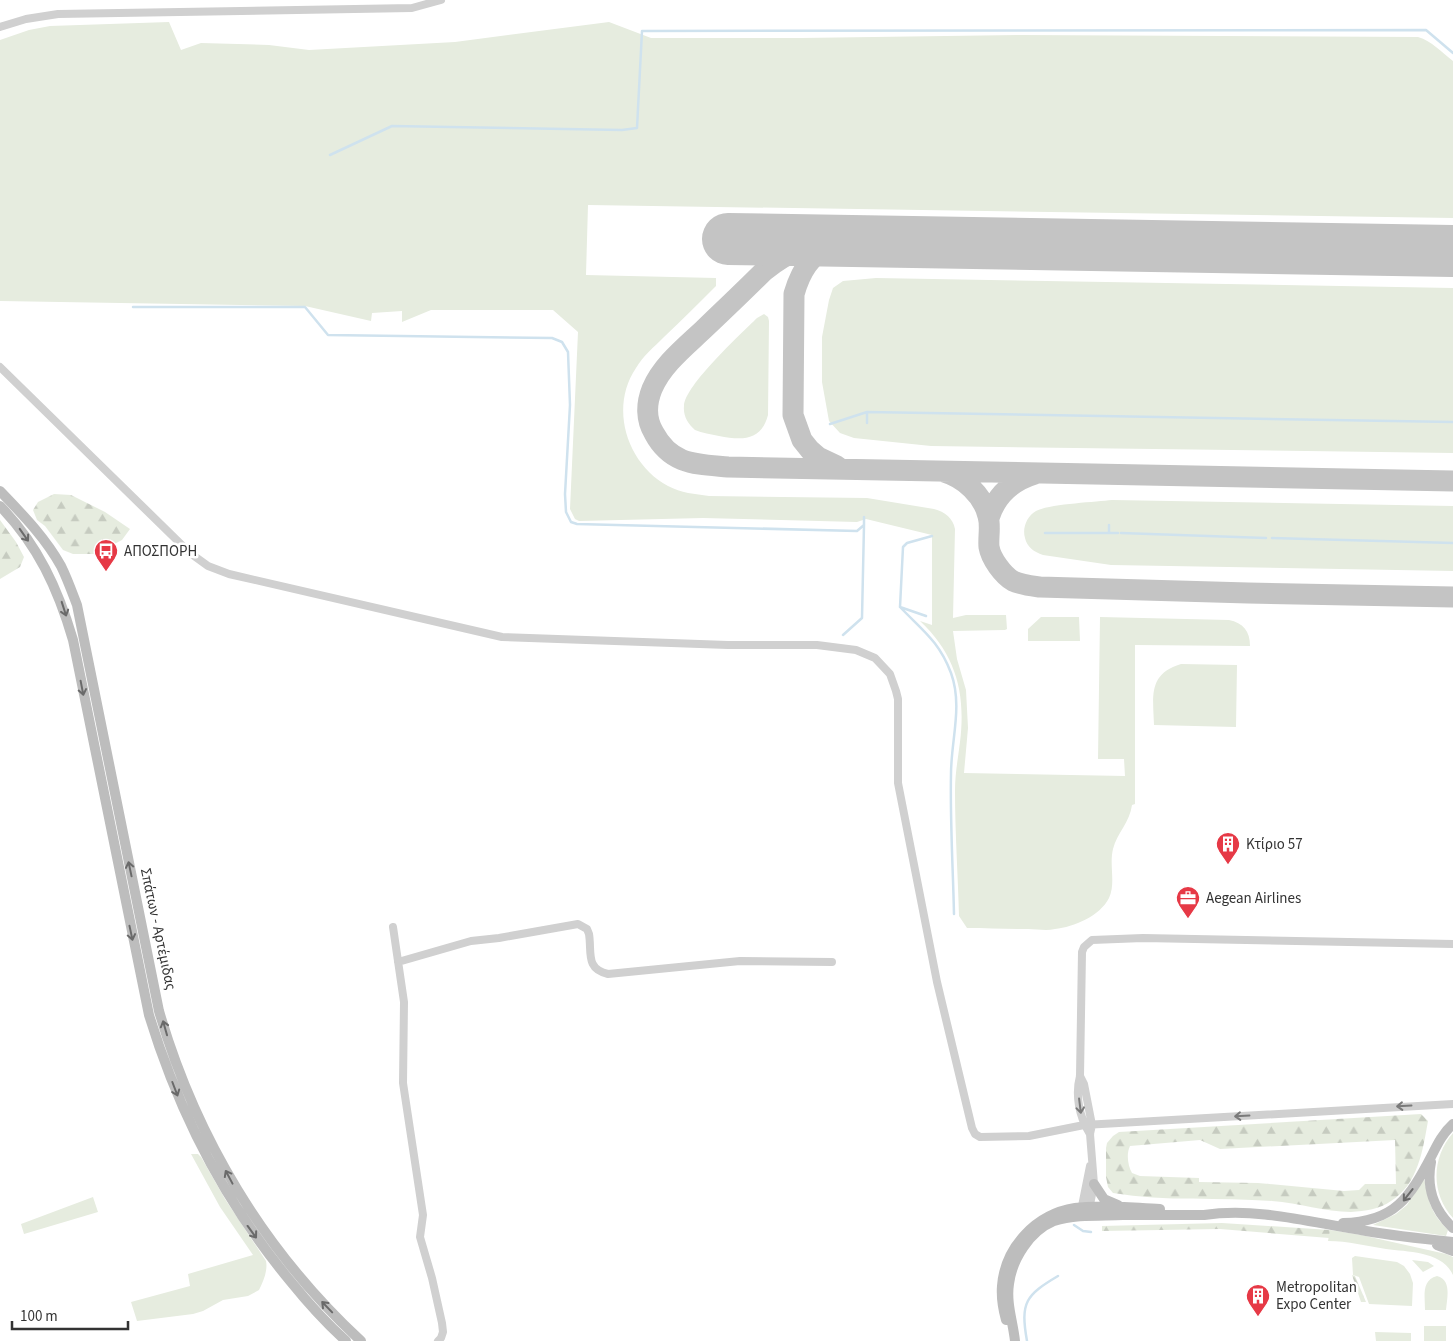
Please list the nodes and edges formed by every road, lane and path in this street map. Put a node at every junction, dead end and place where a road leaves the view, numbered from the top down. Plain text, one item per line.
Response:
1 (441, 0) edge
2 (0, 27) edge
3 (0, 367) edge
4 (0, 491) edge
5 (0, 506) edge
6 (393, 928) dead end
7 (1453, 944) edge
8 (398, 962) junction
9 (832, 962) dead end
10 (1453, 1104) edge
11 (1453, 1124) edge
12 (1088, 1125) junction
13 (1433, 1154) junction
14 (1091, 1157) junction
15 (1094, 1184) junction
16 (1123, 1208) junction
17 (1085, 1212) junction
18 (1217, 1213) junction
19 (1327, 1224) junction
20 (1453, 1228) edge
21 (1430, 1239) junction
22 (1453, 1242) edge
23 (1453, 1251) edge
24 (346, 1341) edge
25 (361, 1341) edge
26 (438, 1341) edge
27 (1010, 1341) edge
28 (1015, 1341) edge

1 - 2 street
3 - 12 street
25 -> 4 main road, Σπάτων - Αρτέμιδας
5 -> 24 main road, Σπάτων - Αρτέμιδας
6 - 8 street
7 - 12 street
8 - 9 street
8 - 26 street
10 -> 12 street
11 - 13 main road
12 - 14 street
13 -> 19 main road
13 - 20 main road
14 - 15 street
14 - 17 street
15 - 16 main road
15 - 17 street
16 - 17 main road
16 - 18 main road
17 - 18 main road
17 - 27 main road
17 - 28 main road
18 - 19 main road
19 - 21 main road
21 - 22 main road
21 - 23 main road

